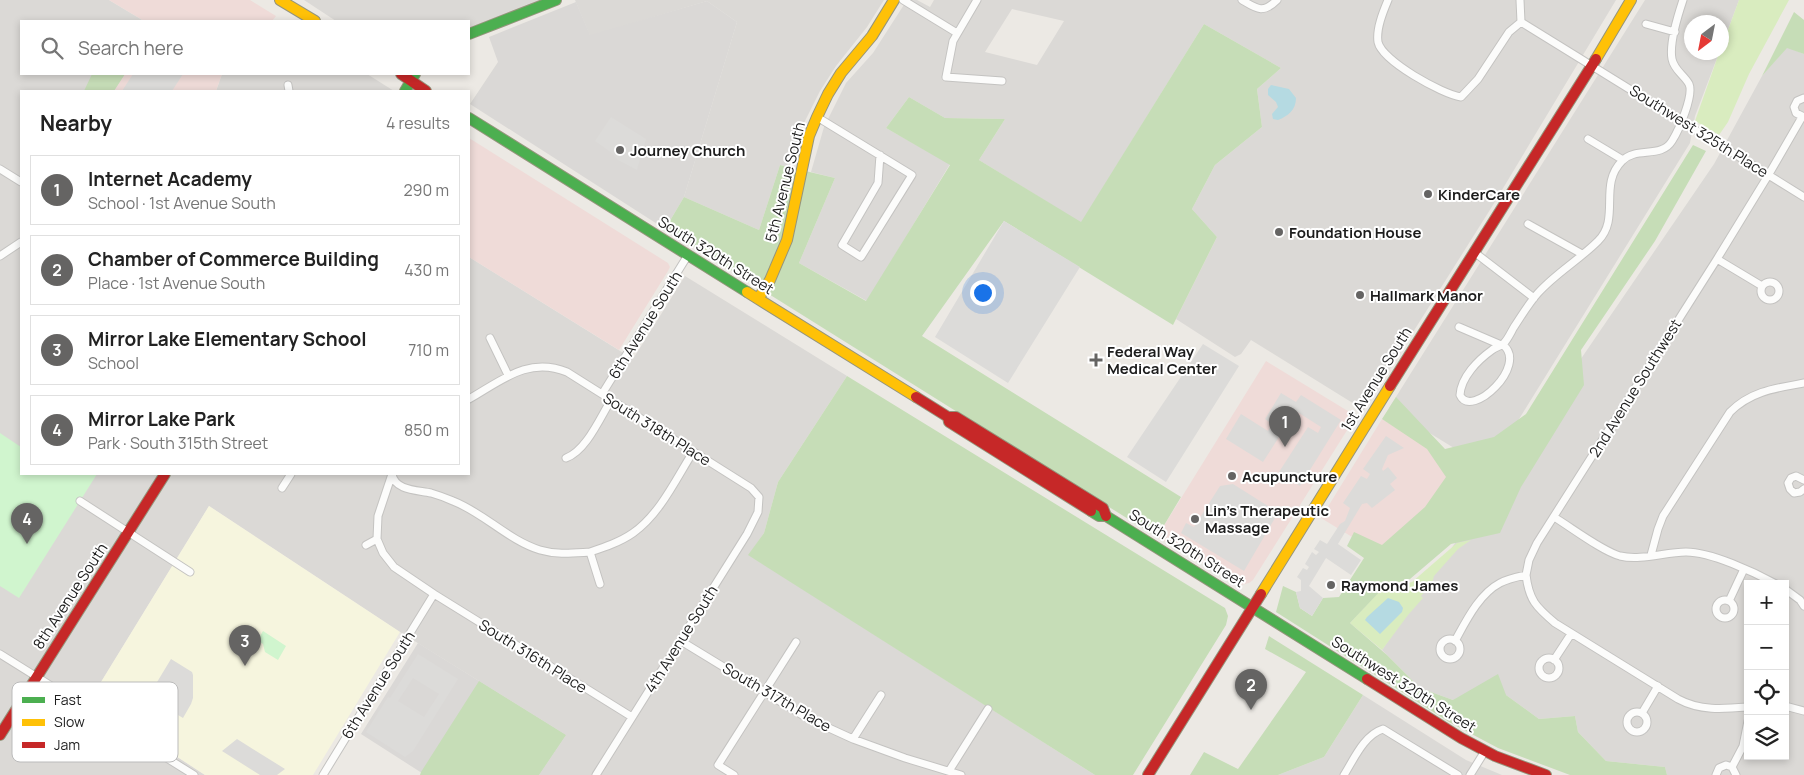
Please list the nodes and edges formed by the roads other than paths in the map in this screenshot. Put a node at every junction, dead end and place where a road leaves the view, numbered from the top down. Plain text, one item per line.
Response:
1 (272, 0) edge
2 (280, 0) edge
3 (288, 0) edge
4 (556, 0) edge
5 (894, 0) edge
6 (903, 0) edge
7 (977, 0) edge
8 (1242, 0) edge
9 (1277, 0) edge
10 (1388, 0) edge
11 (1520, 0) edge
12 (1630, 0) edge
13 (1683, 0) edge
14 (304, 20) edge
15 (313, 20) edge
16 (319, 20) edge
17 (1521, 22) junction
18 (1646, 24) dead end
19 (1675, 32) junction
20 (957, 33) junction
21 (470, 34) edge
22 (1593, 65) junction
23 (396, 75) edge
24 (413, 78) edge
25 (1002, 81) dead end
26 (406, 90) edge
27 (425, 90) edge
28 (1804, 98) edge
29 (817, 117) junction
30 (1803, 117) edge
31 (470, 119) edge
32 (1681, 120) junction
33 (1588, 139) dead end
34 (880, 156) junction
35 (1623, 160) junction
36 (0, 169) edge
37 (1769, 174) junction
38 (20, 181) edge
39 (1804, 197) edge
40 (1528, 224) dead end
41 (20, 243) edge
42 (1474, 252) junction
43 (1582, 254) junction
44 (688, 255) junction
45 (0, 256) edge
46 (1717, 259) junction
47 (1762, 286) dead end
48 (1534, 298) junction
49 (758, 299) junction
50 (1459, 327) dead end
51 (490, 338) dead end
52 (1502, 345) junction
53 (508, 375) junction
54 (1804, 383) edge
55 (602, 394) junction
56 (470, 398) edge
57 (611, 400) junction
58 (693, 452) junction
59 (566, 458) dead end
60 (164, 475) edge
61 (290, 475) edge
62 (392, 475) edge
63 (392, 475) edge
64 (1804, 480) edge
65 (282, 488) dead end
66 (1804, 489) edge
67 (80, 501) dead end
68 (760, 501) joint
69 (1554, 517) junction
70 (129, 532) junction
71 (377, 539) junction
72 (366, 545) dead end
73 (590, 552) junction
74 (1652, 555) junction
75 (1744, 569) junction
76 (190, 572) dead end
77 (1526, 575) junction
78 (1767, 580) edge
79 (600, 584) dead end
80 (1789, 592) edge
81 (434, 594) junction
82 (1729, 601) dead end
83 (1253, 606) junction
84 (1804, 606) edge
85 (1570, 634) junction
86 (681, 641) junction
87 (1455, 641) dead end
88 (796, 642) dead end
89 (0, 654) edge
90 (1554, 660) dead end
91 (37, 677) junction
92 (34, 682) edge
93 (45, 682) edge
94 (1658, 686) junction
95 (764, 692) junction
96 (881, 695) dead end
97 (1744, 707) edge
98 (1789, 707) edge
99 (988, 709) dead end
100 (1804, 711) edge
101 (1642, 713) dead end
102 (12, 716) edge
103 (632, 717) junction
104 (0, 735) edge
105 (853, 739) junction
106 (1744, 741) edge
107 (1485, 752) junction
108 (169, 762) edge
109 (1732, 767) junction
110 (949, 771) junction
111 (184, 772) edge
112 (194, 775) edge
113 (322, 775) edge
114 (596, 775) edge
115 (734, 775) edge
116 (962, 775) edge
117 (1148, 775) edge
118 (1344, 775) edge
119 (1458, 775) edge
120 (1470, 775) edge
121 (1546, 775) edge
122 (1716, 775) edge
123 (1736, 775) edge

1 - 14 main road
2 - 15 main road
3 - 16 main road
4 - 21 main road
5 - 29 main road, 5th Avenue South
6 - 20 street
7 - 20 street
8 - 9 street
10 - 17 street
11 - 17 street
12 - 22 main road, 1st Avenue South
13 - 19 street
17 - 22 street, Southwest 325th Place
18 - 19 street
19 - 32 street
20 - 25 street
22 - 32 street, Southwest 325th Place
22 - 42 main road, 1st Avenue South
23 - 24 main road
24 - 26 main road
24 - 27 main road
28 - 30 street, 2nd Avenue Southwest
29 - 34 street
29 - 49 main road, 5th Avenue South
30 - 37 street, 2nd Avenue Southwest
31 - 44 main road, South 320th Street
32 - 35 street
32 - 37 street, Southwest 325th Place
33 - 35 street
34 - 34 street
35 - 43 street
36 - 38 street
37 - 39 street, Southwest 325th Place
37 - 46 street, 2nd Avenue Southwest
40 - 43 street
41 - 45 street
42 - 48 street
42 - 83 main road, 1st Avenue South
43 - 48 street
44 - 49 main road, South 320th Street
44 - 55 street, 6th Avenue South
46 - 47 street
46 - 69 street, 2nd Avenue Southwest
48 - 52 street
49 - 83 main road, South 320th Street
50 - 52 street
51 - 53 street
52 - 52 street
53 - 55 street, South 318th Place
53 - 56 street
54 - 74 street
55 - 57 street, South 318th Place
57 - 58 street, South 318th Place
57 - 59 street, 6th Avenue South
58 - 68 street, South 318th Place
58 - 73 street
60 - 70 main road, 8th Avenue South
61 - 65 street
62 - 73 street
63 - 71 street
64 - 66 street
67 - 70 street
68 - 86 street, 4th Avenue South
69 - 74 street
69 - 77 street, 2nd Avenue Southwest
70 - 76 street
70 - 91 main road, 8th Avenue South
71 - 72 street
71 - 81 street, South 316th Place
73 - 79 street
74 - 75 street
75 - 78 street
75 - 82 street
77 - 85 street
77 - 87 street
80 - 84 street
81 - 103 street, South 316th Place
81 - 113 street, 6th Avenue South
83 - 107 main road, Southwest 320th Street
83 - 117 main road, 1st Avenue South
85 - 90 street
85 - 94 street
86 - 95 street, South 317th Place
86 - 103 street, 4th Avenue South
88 - 95 street
89 - 91 street
91 - 92 main road, 8th Avenue South
91 - 93 street
94 - 97 street
94 - 101 street
95 - 105 street, South 317th Place
95 - 115 street
96 - 105 street
98 - 100 street
99 - 110 street
102 - 104 main road, 8th Avenue South
103 - 114 street, 4th Avenue South
105 - 110 street, South 317th Place
106 - 109 street
107 - 120 street
107 - 121 main road, Southwest 320th Street
108 - 111 street
109 - 122 street
109 - 123 street
110 - 116 street, South 317th Place
111 - 112 street
118 - 119 street

